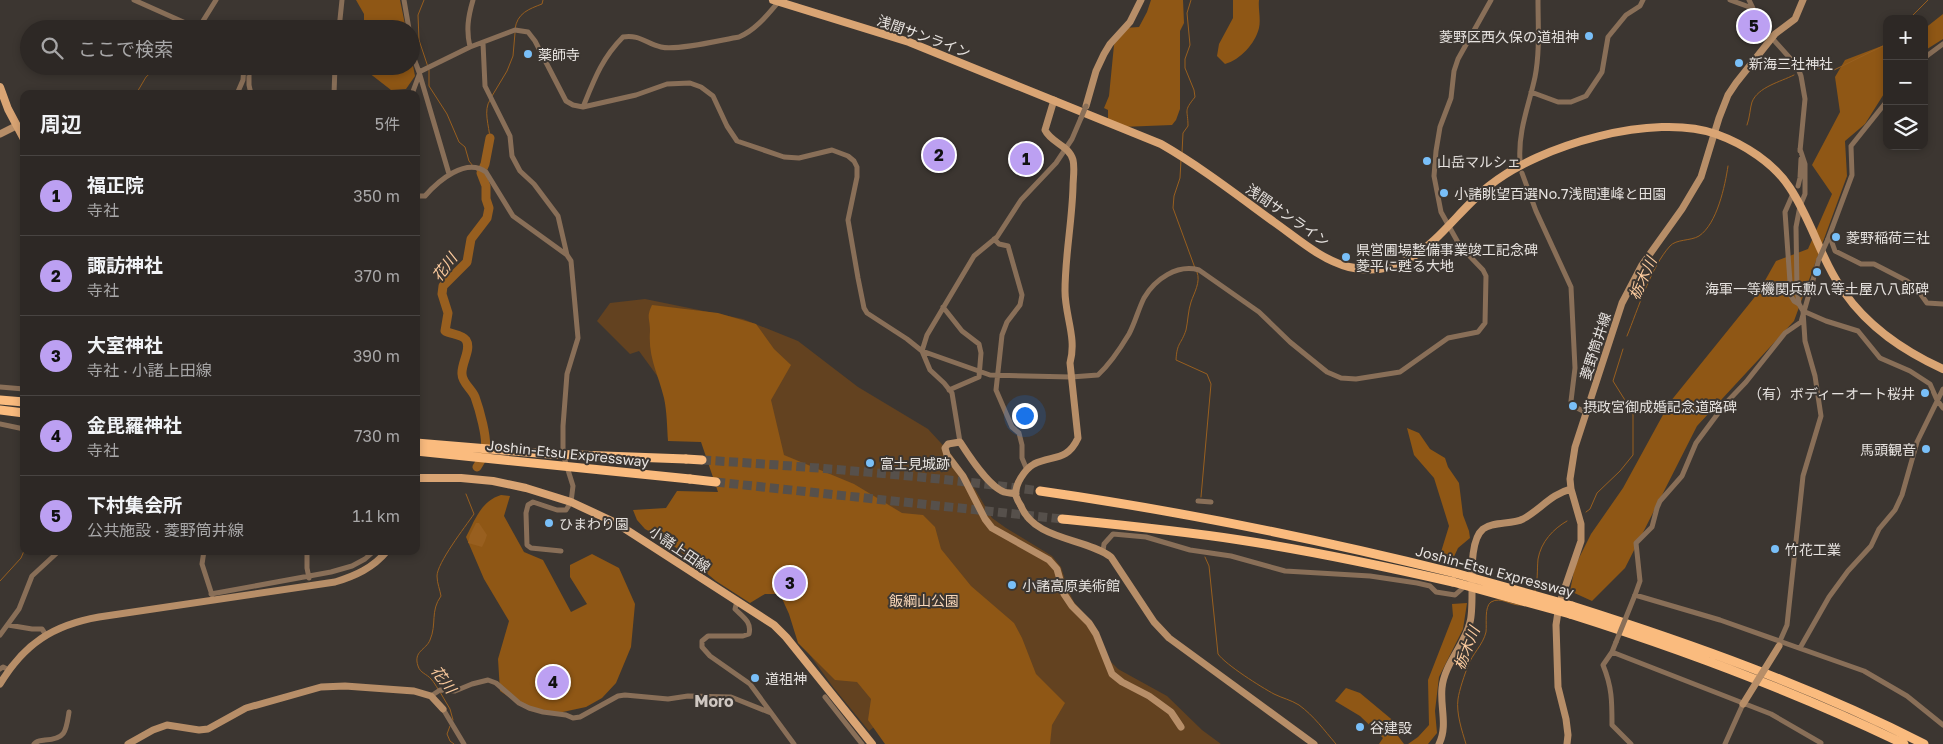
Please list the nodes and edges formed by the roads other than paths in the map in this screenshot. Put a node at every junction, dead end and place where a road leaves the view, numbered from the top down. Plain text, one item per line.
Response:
1 (134, 0) edge
2 (216, 0) edge
3 (342, 0) edge
4 (404, 0) edge
5 (473, 0) edge
6 (1141, 0) edge
7 (1491, 0) edge
8 (1538, 0) edge
9 (1643, 0) edge
10 (1730, 0) edge
11 (1749, 0) edge
12 (1803, 0) edge
13 (777, 1) edge
14 (1752, 8) junction
15 (179, 20) edge
16 (204, 20) edge
17 (340, 20) edge
18 (408, 20) edge
19 (1771, 39) junction
20 (483, 43) junction
21 (1943, 44) edge
22 (470, 47) junction
23 (1928, 55) edge
24 (420, 72) edge
25 (242, 75) edge
26 (249, 75) edge
27 (335, 75) edge
28 (418, 75) edge
29 (420, 75) edge
30 (0, 87) edge
31 (238, 90) edge
32 (250, 90) edge
33 (334, 90) edge
34 (413, 90) edge
35 (1531, 92) junction
36 (1054, 100) junction
37 (1884, 105) edge
38 (1086, 106) joint
39 (583, 107) junction
40 (16, 126) junction
41 (20, 132) edge
42 (1714, 133) junction
43 (0, 134) edge
44 (1065, 147) junction
45 (1800, 149) junction
46 (1520, 160) dead end
47 (1522, 173) dead end
48 (449, 174) junction
49 (1798, 186) dead end
50 (420, 196) edge
51 (1792, 196) dead end
52 (1800, 206) junction
53 (1449, 227) junction
54 (1829, 238) junction
55 (994, 239) junction
56 (567, 255) junction
57 (1799, 304) junction
58 (1943, 304) edge
59 (943, 308) junction
60 (1803, 311) junction
61 (922, 351) junction
62 (1943, 369) edge
63 (980, 371) junction
64 (998, 376) junction
65 (1071, 377) junction
66 (0, 387) edge
67 (20, 389) edge
68 (1943, 389) edge
69 (949, 390) junction
70 (0, 396) edge
71 (20, 396) edge
72 (0, 400) edge
73 (1937, 400) junction
74 (20, 402) edge
75 (1943, 408) edge
76 (0, 409) edge
77 (20, 412) edge
78 (1587, 413) junction
79 (0, 424) edge
80 (20, 428) edge
81 (960, 442) junction
82 (420, 443) edge
83 (420, 451) edge
84 (702, 460) tunnel mouth
85 (1027, 470) junction
86 (420, 478) edge
87 (716, 482) tunnel mouth
88 (1571, 489) junction
89 (1040, 491) tunnel mouth
90 (1016, 494) junction
91 (1198, 501) dead end
92 (571, 502) junction
93 (1211, 502) dead end
94 (1062, 519) tunnel mouth
95 (1201, 545) dead end
96 (561, 551) dead end
97 (1103, 551) junction
98 (1201, 552) junction
99 (55, 555) edge
100 (203, 555) edge
101 (307, 555) edge
102 (370, 555) edge
103 (382, 555) edge
104 (309, 577) junction
105 (1454, 577) junction
106 (1471, 581) junction
107 (1635, 595) junction
108 (213, 597) junction
109 (737, 601) junction
110 (1571, 610) junction
111 (8, 625) junction
112 (0, 635) edge
113 (46, 635) junction
114 (1780, 644) junction
115 (1800, 648) junction
116 (1612, 652) junction
117 (0, 669) edge
118 (9, 670) junction
119 (0, 684) edge
120 (431, 696) junction
121 (825, 697) dead end
122 (1743, 704) junction
123 (444, 709) joint
124 (69, 712) dead end
125 (771, 713) junction
126 (1943, 725) edge
127 (1181, 727) dead end
128 (1821, 743) edge
129 (34, 744) edge
130 (128, 744) edge
131 (464, 744) edge
132 (794, 744) edge
133 (862, 744) edge
134 (872, 744) edge
135 (1314, 744) edge
136 (1439, 744) edge
137 (1567, 744) edge
138 (1631, 744) edge
139 (1726, 744) edge
140 (1904, 744) edge
141 (1924, 744) edge

1 - 15 street
2 - 16 street
3 - 17 street
4 - 18 street
5 - 22 street
6 - 38 street
7 - 53 street
8 - 35 street
9 - 35 street
10 - 14 street
11 - 14 street
12 - 19 street, 菱野筒井線
13 - 36 main road, 浅間サンライン
13 - 39 street
14 - 19 street
19 - 42 street, 菱野筒井線
19 - 45 street
20 - 22 street
20 - 39 street
20 - 56 street
21 - 23 street
22 - 24 street
25 - 31 street
26 - 32 street
27 - 33 street
28 - 34 street
29 - 48 street
30 - 40 main road
35 - 46 street
36 - 44 street
36 - 53 main road, 浅間サンライン
37 - 54 street
38 - 44 street, bridge
39 - 61 street
40 - 41 main road
40 - 43 street
42 - 52 main road, 浅間サンライン
42 - 53 main road, 浅間サンライン
42 - 78 street, 菱野筒井線
44 - 55 street
44 - 65 street
45 - 49 street
45 - 52 street
47 - 78 street
48 - 50 street
48 - 56 street
51 - 57 street
52 - 57 street
52 - 62 main road, 浅間サンライン
53 - 65 street
54 - 58 street
54 - 60 street, bridge
55 - 59 street
55 - 64 street
56 - 92 street
57 - 60 street
59 - 61 street
59 - 63 street
60 - 73 street
60 - 107 street
60 - 114 street
61 - 63 street
61 - 69 street
63 - 64 street
63 - 69 street
64 - 65 street
64 - 85 street
65 - 85 street
66 - 67 street
68 - 73 street
69 - 81 street
70 - 71 highway
72 - 74 highway
73 - 75 street
73 - 115 street
76 - 77 highway
78 - 88 street, 菱野筒井線
79 - 80 street
81 - 90 street
81 - 127 street
82 - 84 highway, Joshin-Etsu Expressway, bridge
83 - 87 highway, Joshin-Etsu Expressway, bridge
85 - 90 street
86 - 92 main road, 小諸上田線
88 - 106 street
88 - 137 street, 菱野筒井線
89 - 105 highway, Joshin-Etsu Expressway
90 - 97 street
91 - 93 street
92 - 96 street
92 - 109 main road, 小諸上田線
94 - 105 highway, Joshin-Etsu Expressway
95 - 98 street
97 - 98 street
97 - 135 street
98 - 106 street
99 - 111 street
100 - 108 street
101 - 104 street
102 - 104 street
103 - 108 street
104 - 108 street
105 - 110 highway, Joshin-Etsu Expressway, bridge
106 - 136 street
107 - 114 street
107 - 116 street, bridge
108 - 113 street
109 - 125 street
109 - 134 main road, 小諸上田線
110 - 140 highway, Joshin-Etsu Expressway
110 - 141 highway, Joshin-Etsu Expressway
111 - 112 street
111 - 113 street
113 - 118 street
114 - 115 street
114 - 122 street, bridge
115 - 126 street
116 - 122 street
116 - 138 street
117 - 118 street
118 - 119 street
120 - 123 street
120 - 125 street
120 - 130 street
121 - 133 street
122 - 128 street
122 - 139 street
123 - 131 street
124 - 129 street
125 - 132 street

